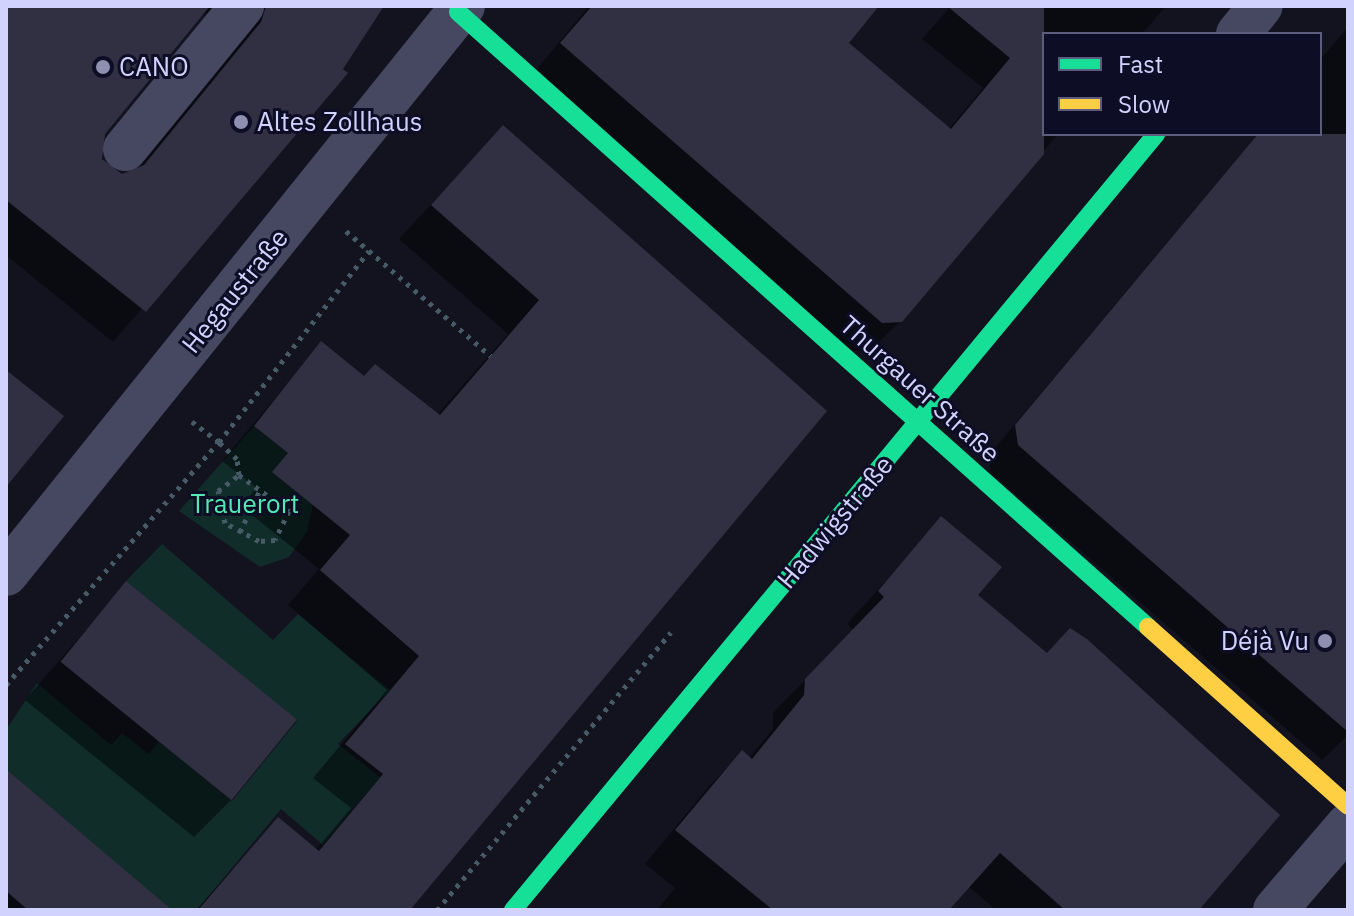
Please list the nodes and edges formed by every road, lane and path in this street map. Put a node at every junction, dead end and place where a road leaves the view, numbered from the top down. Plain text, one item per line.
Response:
1 (242, 6) edge
2 (1261, 6) edge
3 (456, 8) edge
4 (1240, 32) edge
5 (1154, 136) edge
6 (125, 149) dead end
7 (309, 199) junction
8 (369, 251) junction
9 (491, 356) dead end
10 (918, 422) junction
11 (219, 442) junction
12 (239, 475) junction
13 (261, 488) junction
14 (240, 532) junction
15 (6, 574) edge
16 (680, 621) dead end
17 (6, 685) edge
18 (1348, 806) edge
19 (1348, 825) edge
20 (437, 910) edge
21 (513, 910) edge
22 (1275, 910) edge

1 - 6 street
2 - 4 street
3 - 7 street, Hegaustraße
3 - 10 street, Thurgauer Straße
5 - 10 street, Hadwigstraße
7 - 8 path
7 - 15 street, Hegaustraße
8 - 9 path
8 - 11 path
10 - 18 street, Thurgauer Straße
10 - 21 street, Hadwigstraße
11 - 12 path
11 - 17 path
12 - 13 path
12 - 14 path
13 - 14 path
13 - 14 path
16 - 20 path
19 - 22 street

